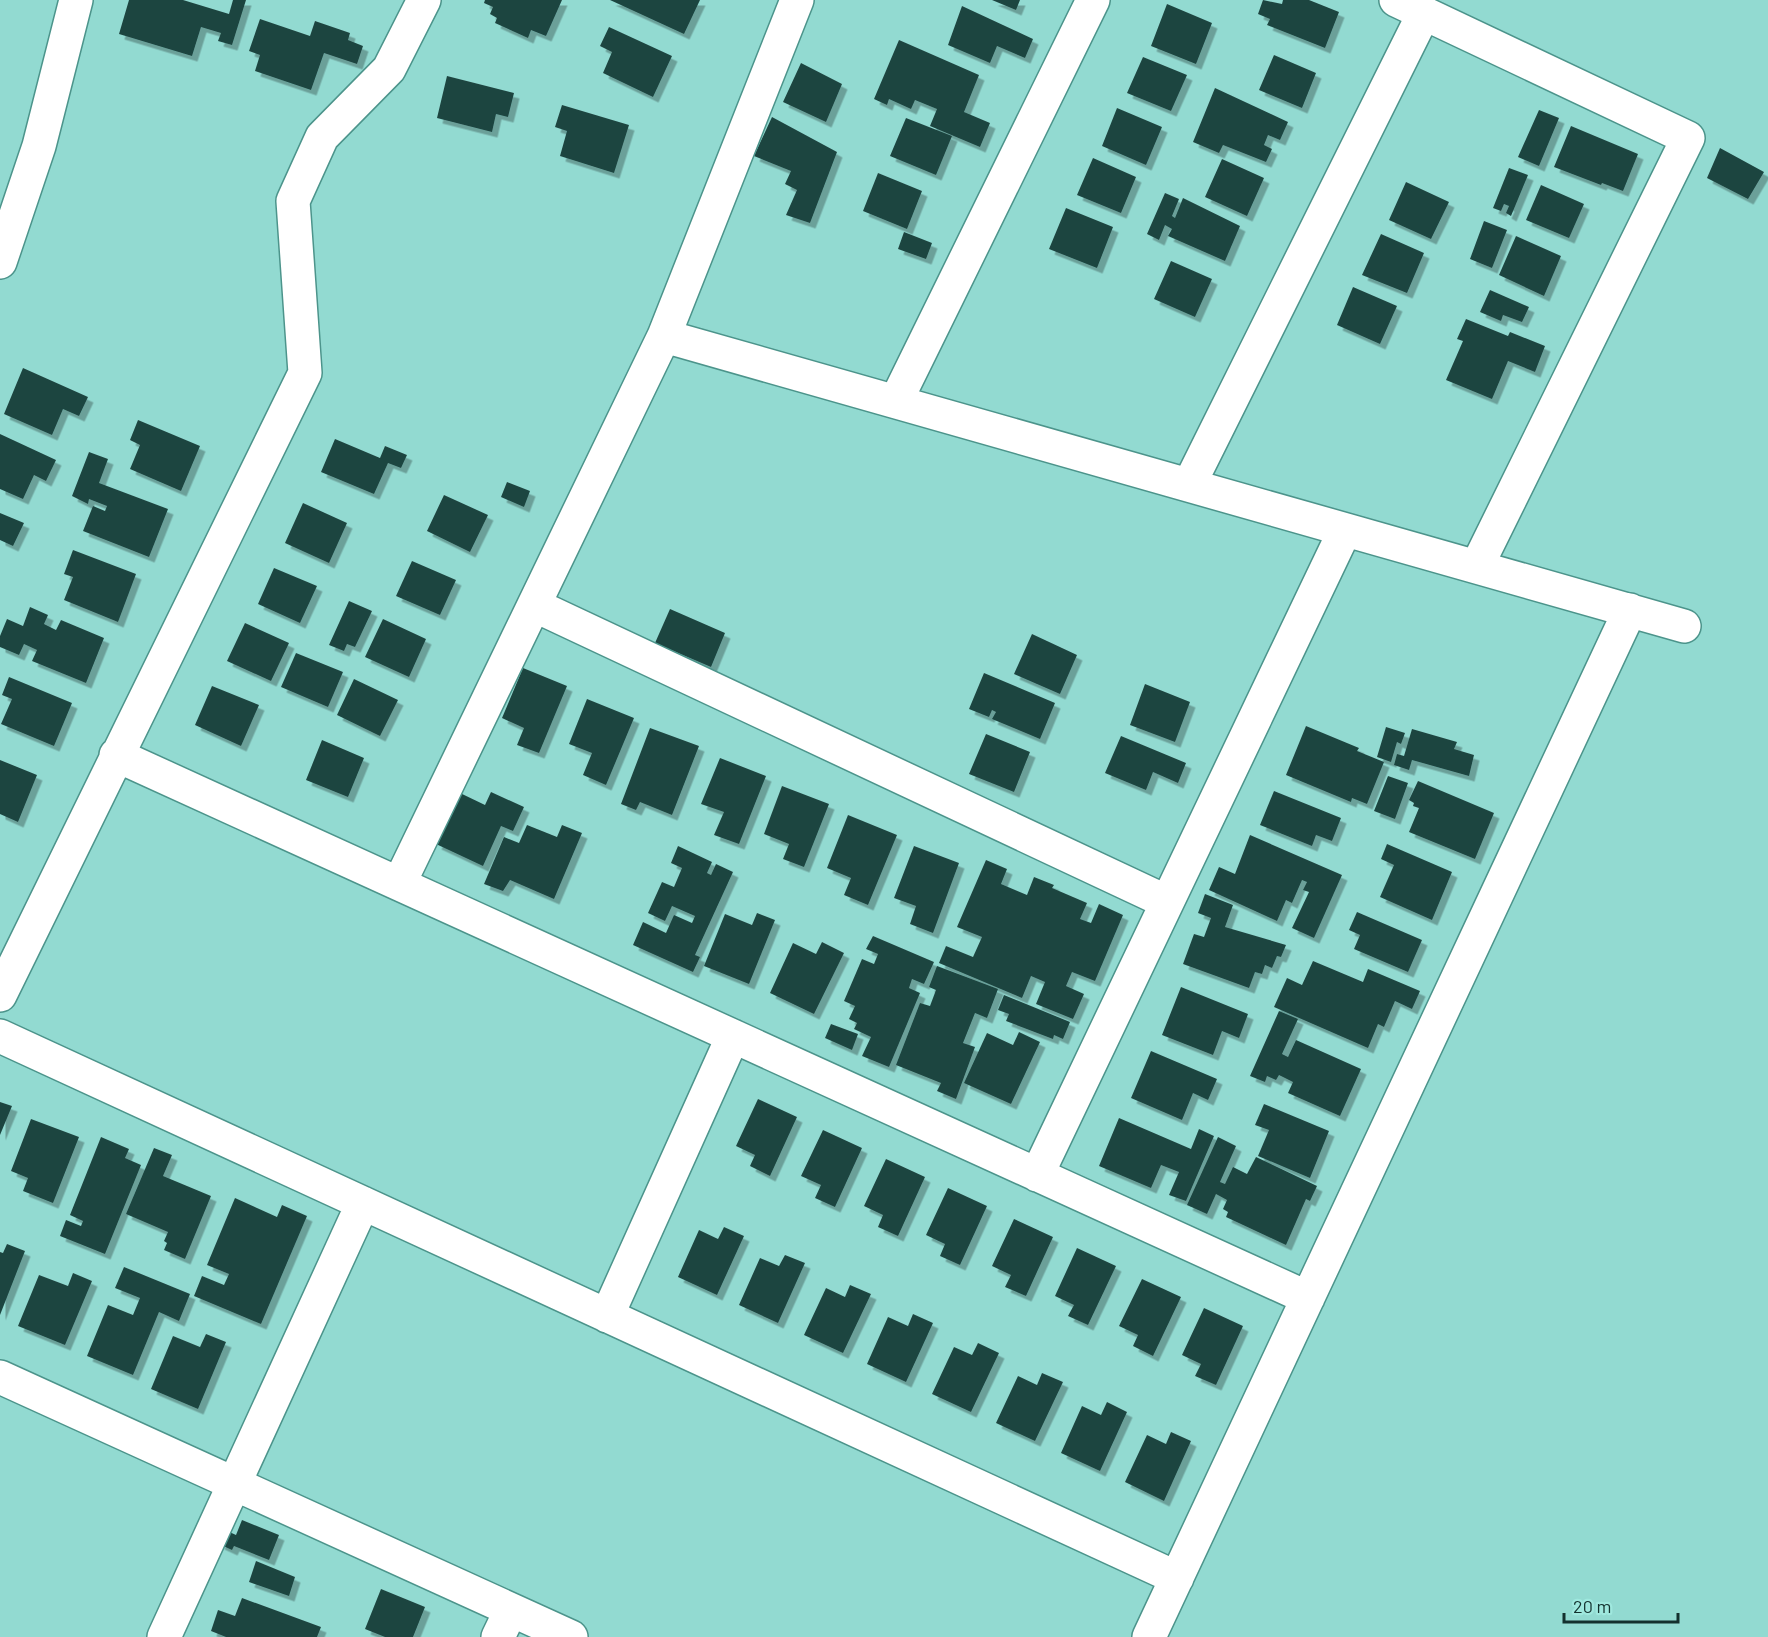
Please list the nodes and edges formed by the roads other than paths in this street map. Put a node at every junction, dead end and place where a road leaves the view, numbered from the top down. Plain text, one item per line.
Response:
1 (76, 0) edge
2 (424, 0) edge
3 (797, 0) edge
4 (1093, 0) edge
5 (1410, 7) edge
6 (0, 262) edge
7 (664, 336) junction
8 (896, 401) junction
9 (1189, 485) junction
10 (1345, 530) junction
11 (1476, 566) junction
12 (534, 606) junction
13 (1630, 610) junction
14 (1684, 626) dead end
15 (116, 755) junction
16 (399, 884) junction
17 (1167, 902) junction
18 (0, 995) edge
19 (0, 1036) edge
20 (733, 1036) junction
21 (1037, 1175) junction
22 (363, 1203) junction
23 (1308, 1298) junction
24 (607, 1316) junction
25 (0, 1377) edge
26 (234, 1483) junction
27 (1177, 1578) junction
28 (504, 1623) edge
29 (164, 1637) edge
30 (571, 1637) edge
31 (1149, 1637) edge

1 - 6 street
2 - 15 street
3 - 7 street
4 - 8 street
5 - 9 street
5 - 11 street
7 - 8 street
7 - 12 street
8 - 9 street
9 - 10 street
10 - 11 street
10 - 17 street
11 - 13 street
12 - 16 street
12 - 17 street
13 - 14 street
13 - 23 street
15 - 16 street
15 - 18 street
16 - 20 street
17 - 21 street
19 - 22 street
20 - 21 street
20 - 24 street
21 - 23 street
22 - 24 street
22 - 26 street
23 - 27 street
24 - 27 street
25 - 26 street
26 - 28 street
26 - 29 street
27 - 31 street
28 - 30 street

